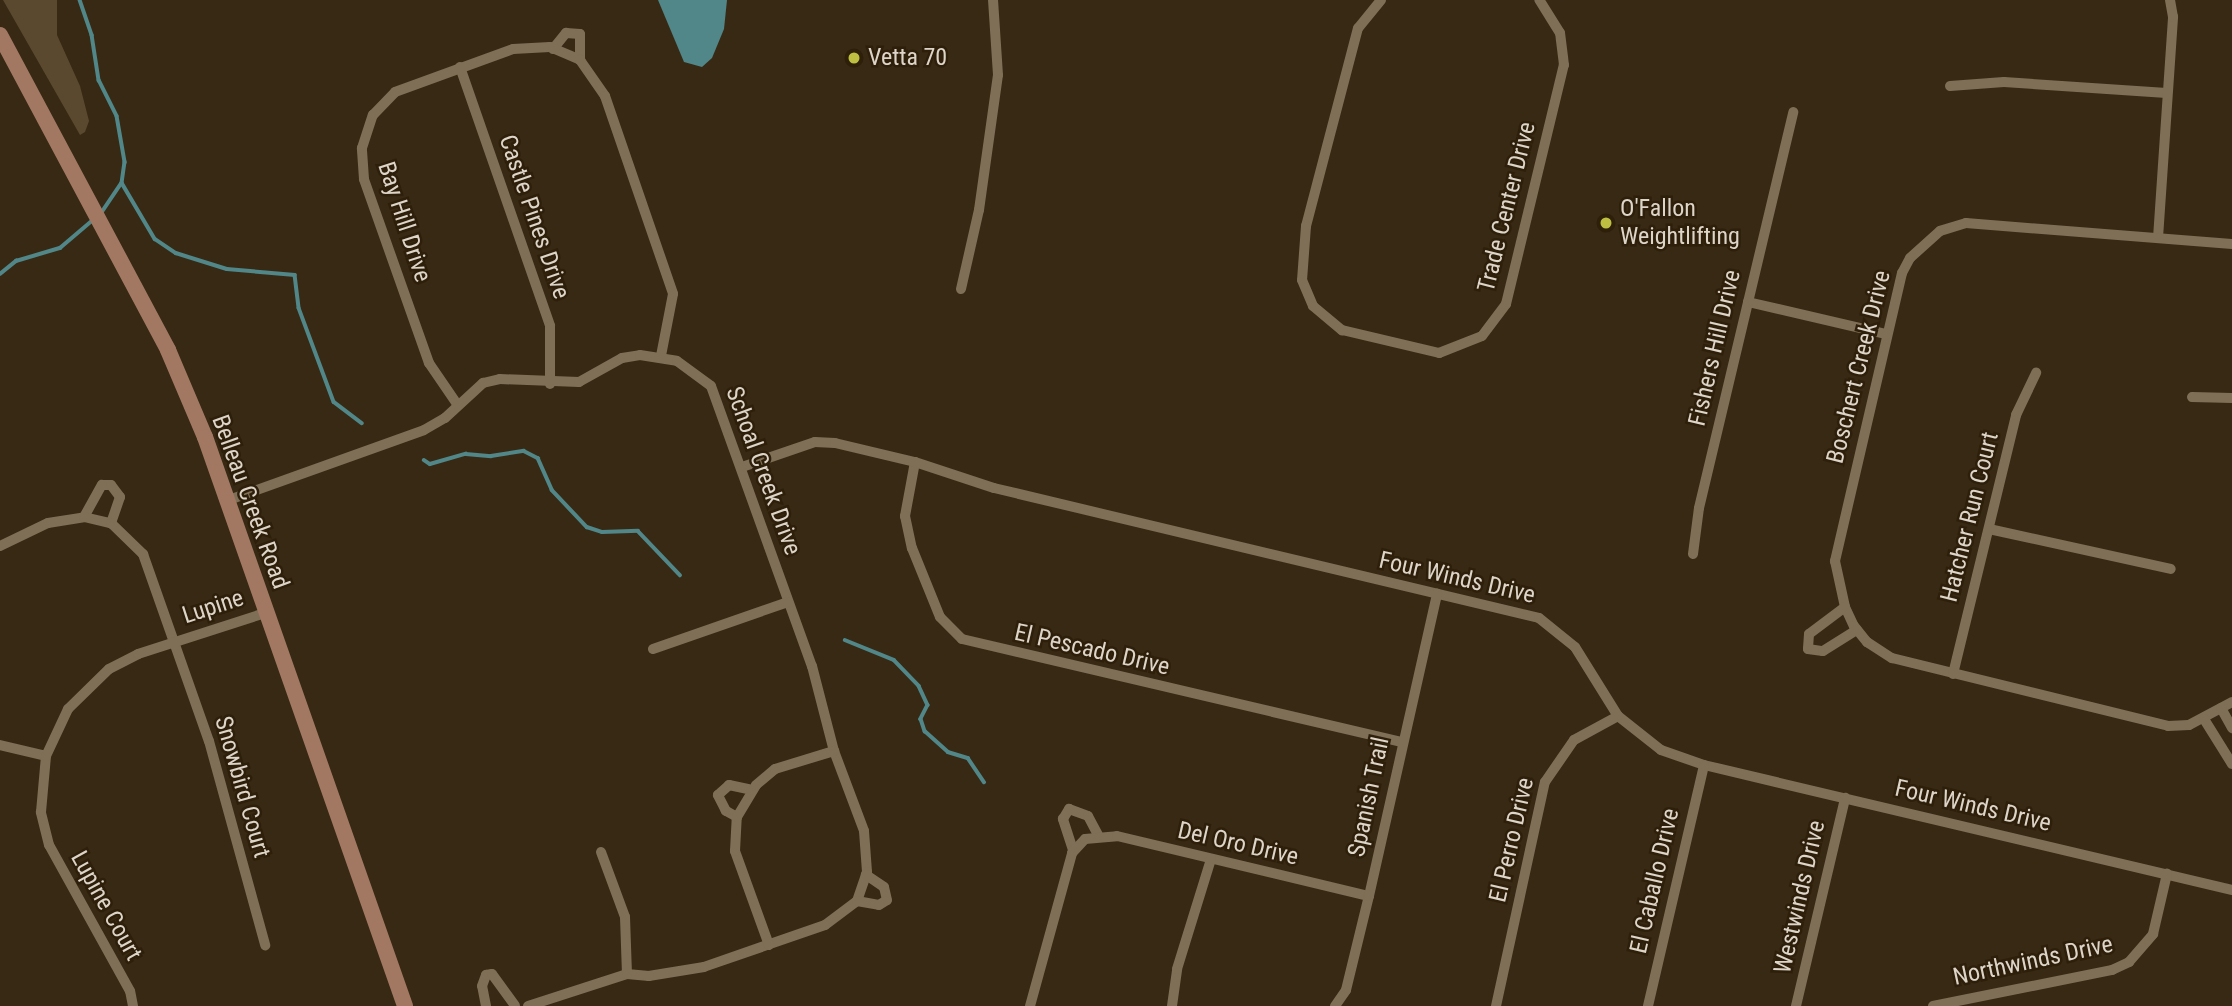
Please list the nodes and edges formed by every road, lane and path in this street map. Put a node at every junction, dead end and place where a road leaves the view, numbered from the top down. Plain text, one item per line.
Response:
1 (993, 0) edge
2 (1381, 0) edge
3 (1539, 0) edge
4 (2170, 0) edge
5 (2178, 0) edge
6 (2172, 17) junction
7 (1, 40) edge
8 (554, 49) junction
9 (580, 60) junction
10 (460, 67) junction
11 (1950, 86) dead end
12 (2167, 93) junction
13 (1793, 112) dead end
14 (2158, 238) junction
15 (2232, 244) edge
16 (961, 289) dead end
17 (1748, 302) junction
18 (1886, 334) junction
19 (661, 356) junction
20 (2036, 373) dead end
21 (550, 384) junction
22 (2192, 397) dead end
23 (2232, 398) edge
24 (457, 404) junction
25 (915, 461) junction
26 (743, 467) junction
27 (226, 501) junction
28 (84, 517) junction
29 (111, 523) junction
30 (1989, 529) junction
31 (0, 546) edge
32 (1693, 554) dead end
33 (2171, 569) dead end
34 (1437, 594) junction
35 (788, 602) junction
36 (1845, 607) junction
37 (265, 613) junction
38 (1857, 630) junction
39 (174, 642) junction
40 (653, 649) dead end
41 (1953, 674) junction
42 (2227, 705) edge
43 (1618, 716) junction
44 (2204, 719) junction
45 (2232, 728) edge
46 (1402, 742) junction
47 (0, 745) edge
48 (834, 751) junction
49 (46, 756) junction
50 (2232, 764) edge
51 (1704, 765) junction
52 (752, 790) junction
53 (1845, 798) junction
54 (737, 817) junction
55 (1098, 835) junction
56 (1073, 850) junction
57 (601, 852) dead end
58 (1211, 859) junction
59 (2167, 874) junction
60 (866, 875) junction
61 (2232, 890) edge
62 (1369, 896) junction
63 (857, 901) junction
64 (265, 945) dead end
65 (769, 945) junction
66 (627, 974) junction
67 (133, 1006) edge
68 (405, 1006) edge
69 (486, 1006) edge
70 (515, 1006) edge
71 (528, 1006) edge
72 (1030, 1006) edge
73 (1171, 1006) edge
74 (1335, 1006) edge
75 (1496, 1006) edge
76 (1648, 1006) edge
77 (1796, 1006) edge
78 (1933, 1006) edge

1 - 16 street
2 - 3 street, Trade Center Drive
4 - 6 street
5 - 6 street
6 - 12 street
7 - 27 main road, Belleau Creek Road
8 - 9 street, Bay Hill Drive
8 - 9 street
8 - 10 street, Bay Hill Drive
9 - 19 street
10 - 21 street, Castle Pines Drive
10 - 24 street, Bay Hill Drive
11 - 12 street
12 - 14 street
13 - 17 street, Fishers Hill Drive
14 - 15 street, Boschert Creek Drive
14 - 18 street, Boschert Creek Drive
17 - 18 street
17 - 32 street, Fishers Hill Drive
18 - 36 street, Boschert Creek Drive
19 - 21 street, Schoal Creek Drive
19 - 26 street, Schoal Creek Drive
20 - 30 street, Hatcher Run Court
21 - 24 street, Schoal Creek Drive
22 - 23 street
24 - 27 street, Schoal Creek Drive
25 - 26 street, Four Winds Drive
25 - 34 street, Four Winds Drive
25 - 46 street, El Pescado Drive
26 - 35 street, Schoal Creek Drive
27 - 37 main road, Belleau Creek Road
28 - 29 street
28 - 29 street
28 - 31 street
29 - 39 street, Snowbird Court
30 - 33 street
30 - 41 street, Hatcher Run Court
34 - 43 street, Four Winds Drive
34 - 46 street, Spanish Trail
35 - 40 street
35 - 48 street, Schoal Creek Drive
36 - 38 street, Boschert Creek Drive
36 - 38 street
37 - 39 street, Lupine
37 - 68 main road, Belleau Creek Road
38 - 41 street, Boschert Creek Drive
39 - 49 street, Lupine Court
39 - 64 street, Snowbird Court
41 - 44 street, Boschert Creek Drive
42 - 44 street, Boschert Creek Drive
42 - 45 street
43 - 51 street, Four Winds Drive
43 - 75 street, El Perro Drive
44 - 50 street
46 - 62 street, Spanish Trail
47 - 49 street
48 - 52 street
48 - 60 street, Schoal Creek Drive
49 - 67 street, Lupine Court
51 - 53 street, Four Winds Drive
51 - 76 street, El Caballo Drive
52 - 54 street
52 - 54 street
53 - 59 street, Four Winds Drive
53 - 77 street, Westwinds Drive
54 - 65 street
55 - 56 street
55 - 56 street
55 - 58 street, Del Oro Drive
56 - 72 street
57 - 66 street
58 - 62 street, Del Oro Drive
58 - 73 street
59 - 61 street, Four Winds Drive
59 - 78 street, Northwinds Drive
60 - 63 street, Schoal Creek Drive
60 - 63 street
62 - 74 street, Spanish Trail
63 - 65 street
65 - 66 street
66 - 71 street
69 - 70 street

